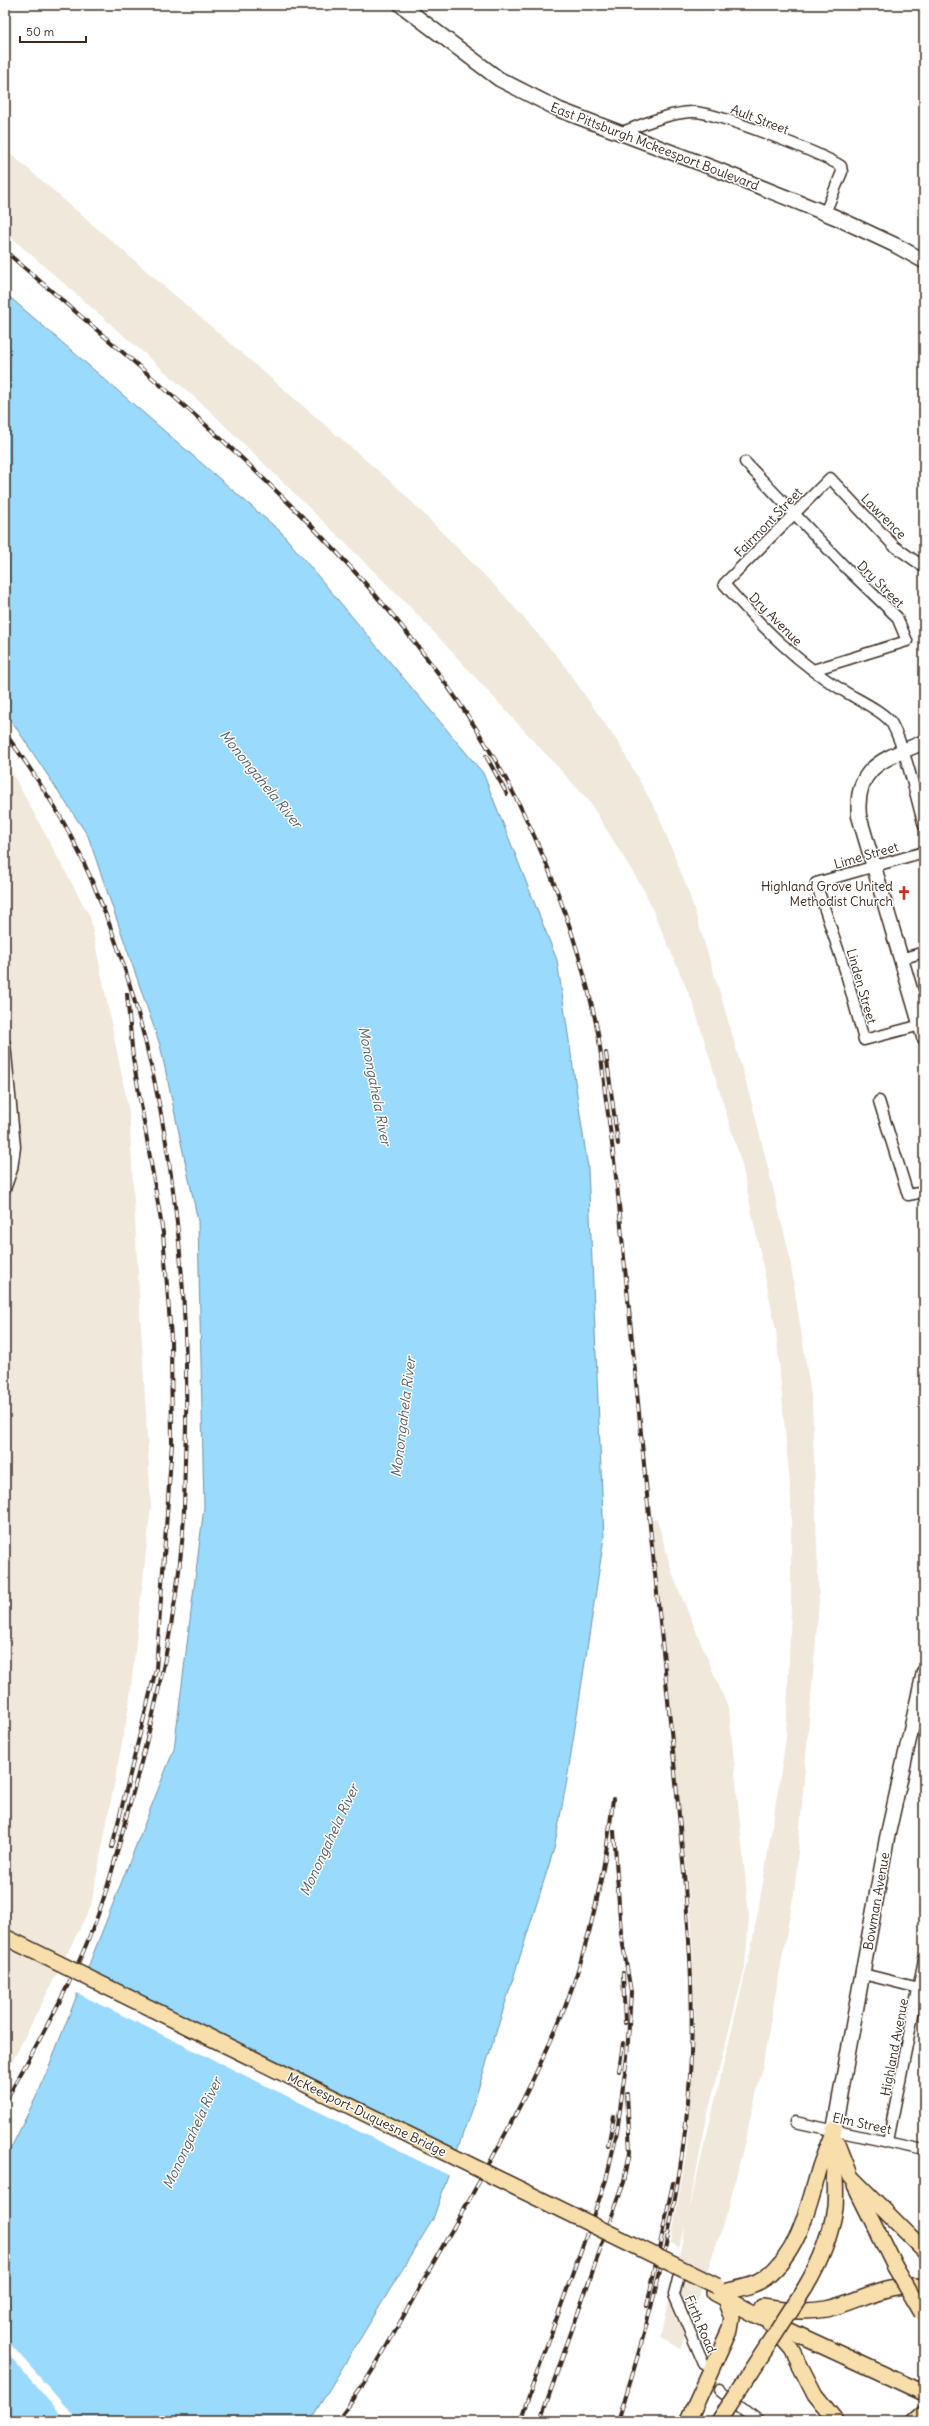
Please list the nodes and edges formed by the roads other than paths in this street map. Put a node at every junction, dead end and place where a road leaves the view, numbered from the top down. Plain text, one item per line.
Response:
1 (401, 5) edge
2 (619, 133) junction
3 (826, 213) junction
4 (924, 261) edge
5 (745, 462) dead end
6 (830, 478) joint
7 (794, 513) junction
8 (924, 567) edge
9 (724, 584) joint
10 (813, 670) junction
11 (924, 742) edge
12 (902, 751) junction
13 (924, 826) edge
14 (924, 852) edge
15 (874, 866) junction
16 (816, 883) joint
17 (924, 952) edge
18 (901, 959) junction
19 (922, 1031) edge
20 (5, 1044) edge
21 (879, 1101) dead end
22 (5, 1189) edge
23 (924, 1192) edge
24 (924, 1672) edge
25 (5, 1937) edge
26 (5, 1945) edge
27 (924, 1959) edge
28 (863, 1974) junction
29 (919, 1988) junction
30 (795, 2122) dead end
31 (834, 2130) junction
32 (888, 2141) junction
33 (924, 2150) edge
34 (851, 2176) junction
35 (924, 2250) edge
36 (680, 2271) dead end
37 (924, 2289) edge
38 (721, 2292) junction
39 (762, 2312) junction
40 (923, 2315) edge
41 (704, 2364) dead end
42 (924, 2384) edge
43 (719, 2390) dead end
44 (924, 2393) edge
45 (688, 2421) edge
46 (719, 2421) edge
47 (758, 2421) edge
48 (836, 2421) edge

1 - 2 main road, East Pittsburgh Mckeesport Boulevard
2 - 3 main road, East Pittsburgh Mckeesport Boulevard
2 - 3 street, Ault Street
3 - 4 main road, East Pittsburgh Mckeesport Boulevard
5 - 7 street
6 - 7 street, Fairmont Street
6 - 8 street, Lawrence
7 - 9 street, Fairmont Street
7 - 10 street, Dry Street
9 - 10 street, Dry Avenue
10 - 12 street
11 - 12 main road
12 - 13 street
12 - 15 main road
14 - 15 street, Lime Street
15 - 16 street, Lime Street
15 - 18 main road
16 - 19 street, Linden Street
17 - 18 street
18 - 19 main road
20 - 22 street
21 - 23 street
24 - 28 main road, Bowman Avenue
25 - 38 main road, McKeesport-Duquesne Bridge, bridge
26 - 38 main road, McKeesport-Duquesne Bridge
27 - 29 street, Highland Avenue
28 - 29 street
28 - 31 main road, Bowman Avenue
29 - 32 street, Highland Avenue
30 - 31 street, Elm Street
31 - 32 street, Elm Street
31 - 34 main road
31 - 38 main road
31 - 46 main road, bridge
32 - 33 street, Elm Street
34 - 35 main road
34 - 40 main road, bridge
36 - 41 street, Firth Road
37 - 39 main road
38 - 39 main road
38 - 45 main road
39 - 42 main road
39 - 44 main road
39 - 48 main road
43 - 47 street

